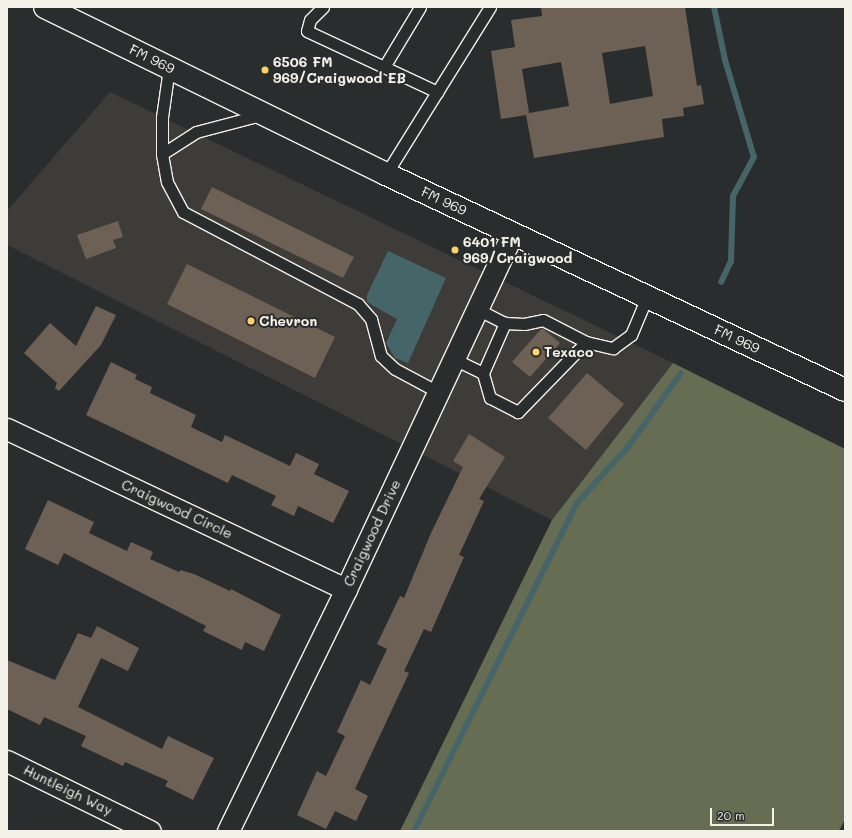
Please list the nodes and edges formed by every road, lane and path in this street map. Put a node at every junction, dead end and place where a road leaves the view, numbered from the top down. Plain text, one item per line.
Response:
1 (45, 7) edge
2 (323, 7) edge
3 (420, 7) edge
4 (490, 7) edge
5 (384, 67) junction
6 (169, 68) junction
7 (437, 92) junction
8 (265, 115) junction
9 (162, 154) junction
10 (386, 174) junction
11 (512, 234) junction
12 (647, 296) junction
13 (477, 309) junction
14 (505, 323) junction
15 (586, 342) junction
16 (454, 359) junction
17 (484, 373) junction
18 (845, 390) edge
19 (438, 392) junction
20 (7, 429) edge
21 (346, 589) junction
22 (7, 760) edge
23 (150, 831) edge
24 (228, 831) edge

1 - 6 main road, FM 969 / FM 969
2 - 5 lane
3 - 5 lane
4 - 7 lane
5 - 7 lane
6 - 8 main road, FM 969 / FM 969
6 - 9 lane
7 - 10 lane
8 - 9 lane
8 - 10 main road, FM 969 / FM 969
9 - 19 lane
10 - 11 main road, FM 969 / FM 969
11 - 12 main road, FM 969 / FM 969
11 - 13 street, Craigwood Drive
12 - 15 lane
12 - 18 main road, FM 969 / FM 969
13 - 14 lane
13 - 16 street, Craigwood Drive
14 - 15 lane
14 - 17 lane
15 - 17 lane
16 - 17 lane
16 - 19 street, Craigwood Drive
19 - 21 street, Craigwood Drive
20 - 21 street, Craigwood Circle
21 - 24 street, Craigwood Drive
22 - 23 street, Huntleigh Way

